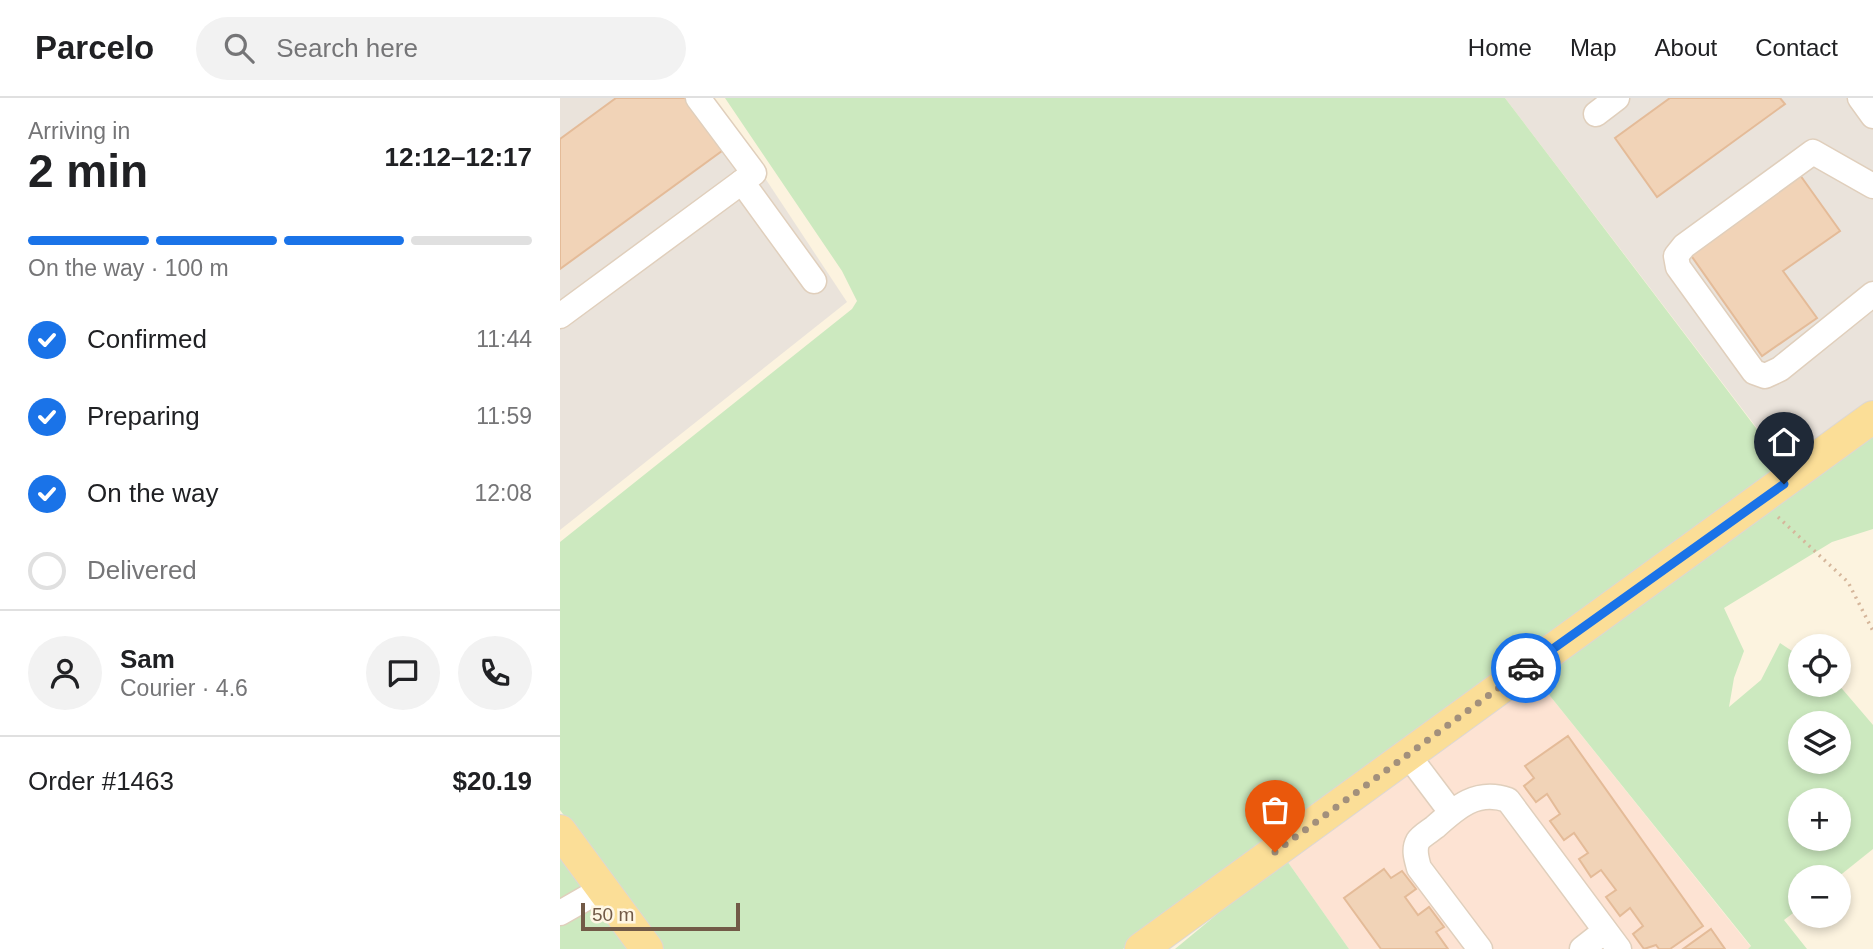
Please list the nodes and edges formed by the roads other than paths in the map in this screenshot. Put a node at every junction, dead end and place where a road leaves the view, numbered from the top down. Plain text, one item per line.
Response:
1 (698, 98) edge
2 (1617, 98) edge
3 (1860, 98) edge
4 (1596, 114) dead end
5 (1873, 116) edge
6 (742, 182) junction
7 (1873, 186) edge
8 (814, 281) dead end
9 (1873, 294) edge
10 (560, 316) edge
11 (1873, 417) edge
12 (1408, 755) junction
13 (1451, 813) junction
14 (560, 831) edge
15 (602, 889) junction
16 (560, 913) edge
17 (1612, 940) edge
18 (647, 949) edge
19 (1141, 949) edge
20 (1480, 949) edge
21 (1582, 949) edge

1 - 6 street
2 - 4 street
3 - 5 street
6 - 8 street
6 - 10 street
7 - 9 street
11 - 12 main road
12 - 13 street
12 - 19 main road
13 - 17 street
13 - 20 street
14 - 15 main road
15 - 16 street
15 - 18 main road
17 - 21 street

